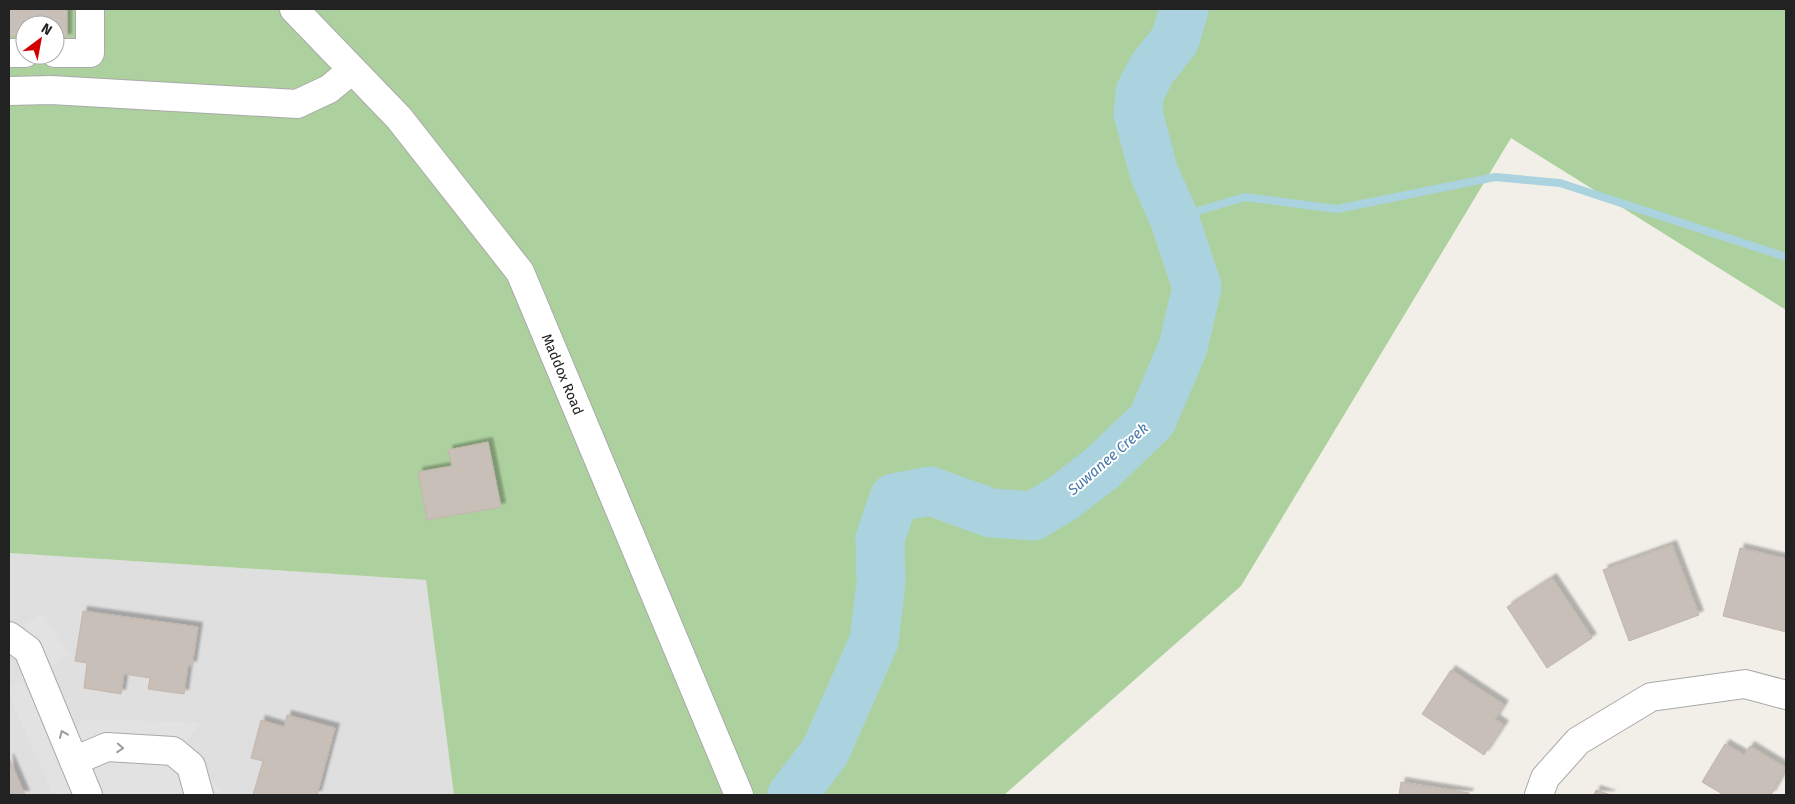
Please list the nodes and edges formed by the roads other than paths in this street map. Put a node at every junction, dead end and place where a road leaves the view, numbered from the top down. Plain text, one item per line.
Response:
1 (90, 9) edge
2 (294, 9) edge
3 (65, 53) edge
4 (352, 70) junction
5 (9, 92) edge
6 (12, 641) edge
7 (1786, 695) edge
8 (74, 761) junction
9 (88, 795) edge
10 (199, 795) edge
11 (739, 795) edge
12 (1539, 795) edge

1 - 3 street
2 - 4 street, Maddox Road
4 - 5 street
4 - 11 street, Maddox Road
8 -> 6 street
7 - 12 street
8 - 9 street
8 -> 10 street

